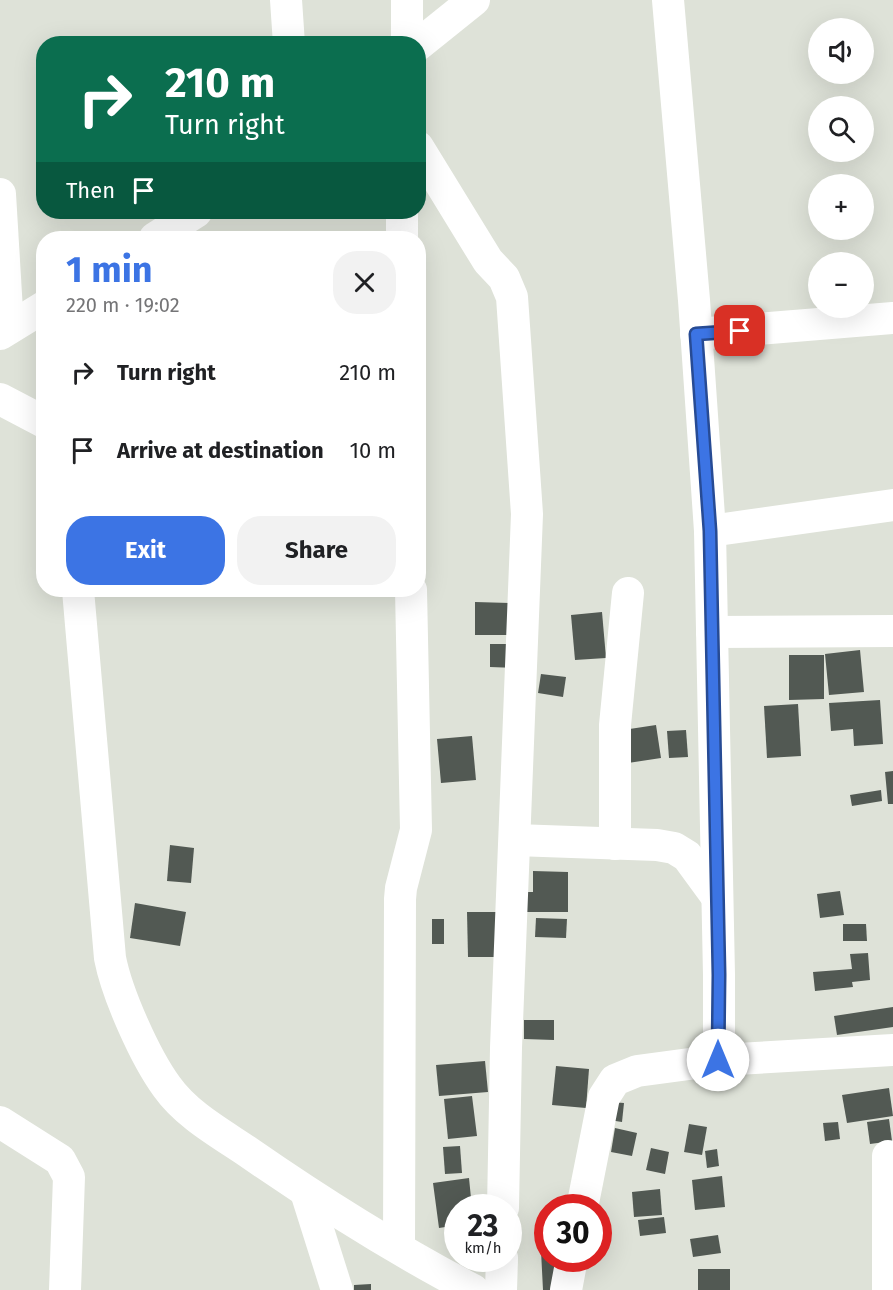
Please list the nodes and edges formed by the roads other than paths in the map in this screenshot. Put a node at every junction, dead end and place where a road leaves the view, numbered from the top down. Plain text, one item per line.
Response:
1 (286, 0) edge
2 (406, 0) edge
3 (474, 0) edge
4 (668, 0) edge
5 (289, 36) edge
6 (407, 36) edge
7 (426, 39) edge
8 (426, 160) edge
9 (0, 194) edge
10 (185, 219) edge
11 (166, 231) edge
12 (36, 312) edge
13 (893, 318) edge
14 (4, 331) edge
15 (696, 334) junction
16 (0, 399) edge
17 (36, 418) edge
18 (893, 505) edge
19 (710, 531) junction
20 (628, 593) dead end
21 (79, 597) edge
22 (411, 597) edge
23 (893, 631) edge
24 (712, 632) junction
25 (515, 840) junction
26 (615, 844) junction
27 (717, 897) junction
28 (893, 1050) edge
29 (718, 1060) junction
30 (0, 1122) edge
31 (888, 1156) dead end
32 (306, 1192) junction
33 (503, 1194) edge
34 (585, 1194) edge
35 (399, 1248) junction
36 (502, 1272) edge
37 (569, 1272) edge
38 (65, 1290) edge
39 (337, 1290) edge
40 (473, 1290) edge
41 (501, 1290) edge
42 (566, 1290) edge
43 (888, 1290) edge

1 - 5 street
2 - 6 street
3 - 7 street
4 - 15 street
8 - 25 street
9 - 14 street
10 - 11 street
12 - 14 street
13 - 15 street
15 - 19 street
16 - 17 street
18 - 19 street
19 - 24 street
20 - 26 street
21 - 32 street
22 - 35 street
23 - 24 street
24 - 27 street
25 - 26 street
25 - 33 street
26 - 27 street
27 - 29 street
28 - 29 street
29 - 34 street
30 - 38 street
31 - 43 street
32 - 35 street
32 - 39 street
35 - 40 street
36 - 41 street
37 - 42 street

